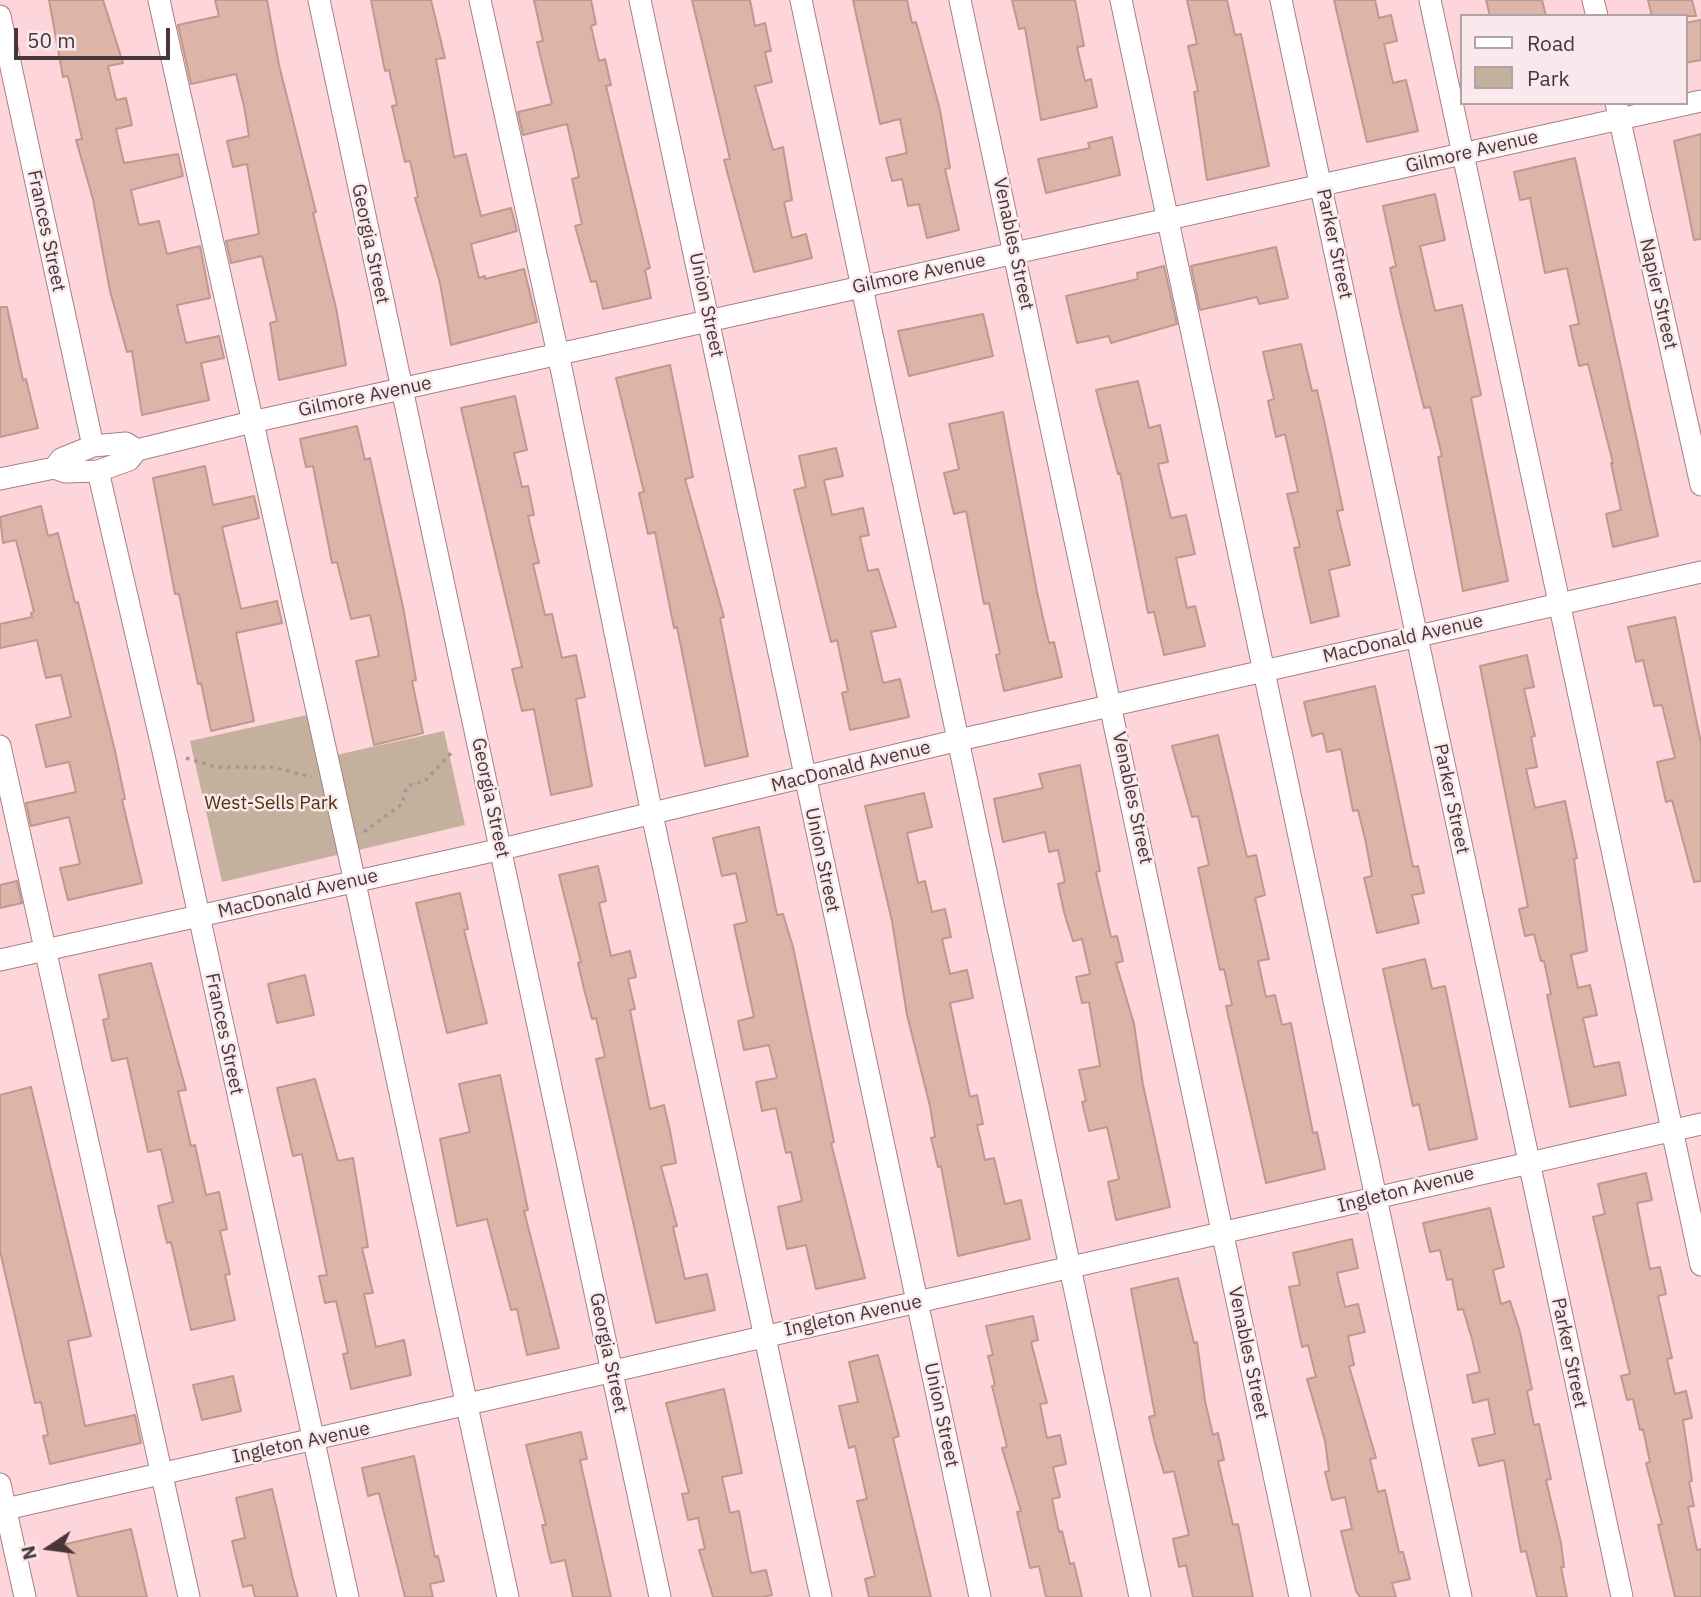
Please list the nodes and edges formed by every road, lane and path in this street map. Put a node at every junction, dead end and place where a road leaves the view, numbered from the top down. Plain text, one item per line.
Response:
1 (159, 0) edge
2 (319, 0) edge
3 (480, 0) edge
4 (640, 0) edge
5 (801, 0) edge
6 (960, 0) edge
7 (1121, 0) edge
8 (1281, 0) edge
9 (1430, 0) edge
10 (0, 16) edge
11 (1667, 105) edge
12 (1617, 111) edge
13 (1465, 155) junction
14 (1322, 186) junction
15 (1170, 220) junction
16 (1016, 254) junction
17 (864, 285) junction
18 (709, 318) junction
19 (558, 353) junction
20 (401, 390) junction
21 (252, 422) junction
22 (93, 446) junction
23 (137, 450) junction
24 (54, 468) junction
25 (98, 471) junction
26 (0, 480) edge
27 (1701, 485) edge
28 (1701, 572) edge
29 (1562, 603) junction
30 (1417, 636) junction
31 (1265, 670) junction
32 (1112, 705) junction
33 (959, 740) junction
34 (0, 746) edge
35 (454, 750) dead end
36 (163, 751) junction
37 (805, 778) junction
38 (331, 779) junction
39 (652, 814) junction
40 (502, 849) junction
41 (349, 855) junction
42 (354, 880) junction
43 (198, 917) junction
44 (46, 949) junction
45 (0, 960) edge
46 (1701, 1124) edge
47 (1672, 1130) junction
48 (1527, 1162) junction
49 (1378, 1197) junction
50 (1222, 1234) junction
51 (1701, 1265) edge
52 (1071, 1267) junction
53 (918, 1303) junction
54 (765, 1335) junction
55 (613, 1373) junction
56 (467, 1405) junction
57 (314, 1441) junction
58 (162, 1473) junction
59 (0, 1484) edge
60 (6, 1509) junction
61 (7, 1553) edge
62 (25, 1597) edge
63 (189, 1597) edge
64 (348, 1597) edge
65 (508, 1597) edge
66 (660, 1597) edge
67 (821, 1597) edge
68 (981, 1597) edge
69 (1140, 1597) edge
70 (1300, 1597) edge
71 (1461, 1597) edge
72 (1622, 1597) edge

1 - 21 street
2 - 20 street, Georgia Street
3 - 19 street
4 - 18 street, Union Street
5 - 17 street
6 - 16 street, Venables Street
7 - 15 street
8 - 14 street, Parker Street
9 - 13 street
10 - 22 street, Frances Street
11 - 12 street, Gilmore Avenue
12 - 13 street, Gilmore Avenue
12 - 27 street, Napier Street
13 - 14 street, Gilmore Avenue
13 - 29 street
14 - 15 street, Gilmore Avenue
14 - 30 street, Parker Street
15 - 16 street, Gilmore Avenue
15 - 31 street
16 - 17 street, Gilmore Avenue
16 - 32 street, Venables Street
17 - 18 street, Gilmore Avenue
17 - 33 street
18 - 19 street, Gilmore Avenue
18 - 37 street, Union Street
19 - 20 street, Gilmore Avenue
19 - 39 street
20 - 21 street, Gilmore Avenue
20 - 40 street, Georgia Street
21 - 23 street, Gilmore Avenue
21 - 38 street
22 - 23 street, Gilmore Avenue
22 - 24 street, Gilmore Avenue
23 - 25 street, Gilmore Avenue
24 - 25 street, Gilmore Avenue
24 - 26 street, Gilmore Avenue
25 - 36 street, Frances Street
28 - 29 street, MacDonald Avenue
29 - 30 street, MacDonald Avenue
29 - 47 street
30 - 31 street, MacDonald Avenue
30 - 48 street, Parker Street
31 - 32 street, MacDonald Avenue
31 - 49 street
32 - 33 street, MacDonald Avenue
32 - 50 street, Venables Street
33 - 37 street, MacDonald Avenue
33 - 52 street
34 - 44 street
35 - 41 path
36 - 38 path
36 - 43 street, Frances Street
37 - 39 street, MacDonald Avenue
37 - 53 street, Union Street
38 - 41 street
39 - 40 street, MacDonald Avenue
39 - 54 street
40 - 42 street, MacDonald Avenue
40 - 55 street, Georgia Street
41 - 42 street
42 - 43 street, MacDonald Avenue
42 - 56 street
43 - 44 street, MacDonald Avenue
43 - 57 street, Frances Street
44 - 45 street, MacDonald Avenue
44 - 58 street
46 - 47 street, Ingleton Avenue
47 - 48 street, Ingleton Avenue
47 - 51 street
48 - 49 street, Ingleton Avenue
48 - 72 street, Parker Street
49 - 50 street, Ingleton Avenue
49 - 71 street
50 - 52 street, Ingleton Avenue
50 - 70 street, Venables Street
52 - 53 street, Ingleton Avenue
52 - 69 street
53 - 54 street, Ingleton Avenue
53 - 68 street, Union Street
54 - 55 street, Ingleton Avenue
54 - 67 street
55 - 56 street, Ingleton Avenue
55 - 66 street, Georgia Street
56 - 57 street, Ingleton Avenue
56 - 65 street
57 - 58 street, Ingleton Avenue
57 - 64 street, Frances Street
58 - 60 street, Ingleton Avenue
58 - 63 street
59 - 60 street
60 - 61 street
61 - 62 street

